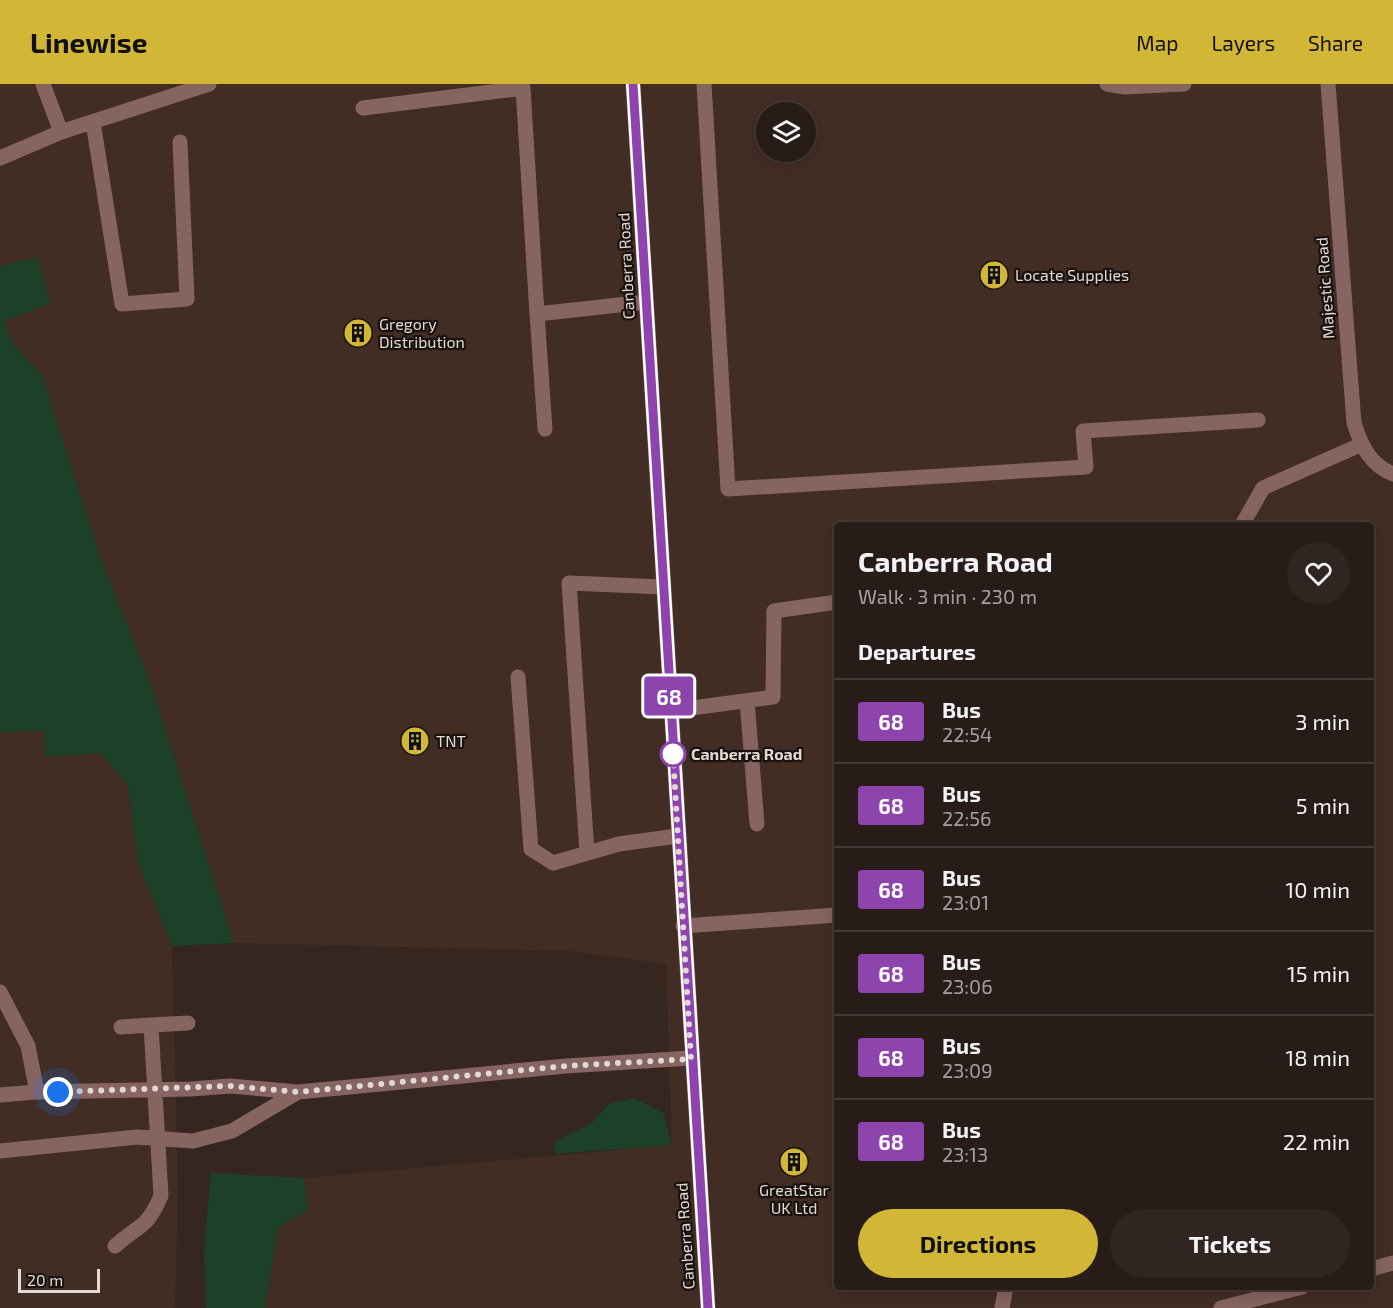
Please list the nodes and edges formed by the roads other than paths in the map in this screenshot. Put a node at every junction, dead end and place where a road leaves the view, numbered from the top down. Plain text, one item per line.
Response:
1 (43, 84) edge
2 (209, 84) edge
3 (633, 84) edge
4 (705, 84) edge
5 (1107, 84) edge
6 (1184, 84) edge
7 (1328, 84) edge
8 (363, 108) dead end
9 (93, 122) junction
10 (61, 132) junction
11 (180, 142) dead end
12 (0, 158) edge
13 (646, 302) junction
14 (537, 314) junction
15 (1258, 420) dead end
16 (545, 429) dead end
17 (1360, 445) junction
18 (1393, 474) edge
19 (1244, 522) edge
20 (663, 587) junction
21 (834, 602) edge
22 (518, 677) dead end
23 (747, 701) junction
24 (670, 711) junction
25 (757, 824) dead end
26 (677, 836) junction
27 (587, 853) junction
28 (834, 915) edge
29 (683, 926) junction
30 (0, 992) edge
31 (188, 1023) dead end
32 (151, 1025) junction
33 (121, 1027) dead end
34 (691, 1059) junction
35 (155, 1090) junction
36 (37, 1092) junction
37 (298, 1092) junction
38 (0, 1095) edge
39 (157, 1138) junction
40 (0, 1151) edge
41 (115, 1246) dead end
42 (1393, 1263) edge
43 (1374, 1268) edge
44 (1005, 1290) edge
45 (1290, 1290) edge
46 (708, 1308) edge
47 (1002, 1308) edge
48 (1221, 1308) edge

1 - 10 street
2 - 9 street
3 - 13 street, Canberra Road
4 - 15 street
5 - 6 street
7 - 17 street, Majestic Road
8 - 14 street
9 - 10 street
9 - 11 street
10 - 12 street
13 - 14 street
13 - 20 street, Canberra Road
14 - 16 street
17 - 18 street
17 - 19 street
20 - 24 street, Canberra Road
20 - 27 street
21 - 23 street
22 - 27 street
23 - 24 street
23 - 25 street
24 - 26 street, Canberra Road
26 - 27 street
26 - 29 street, Canberra Road
28 - 29 street
29 - 34 street, Canberra Road
30 - 36 street
31 - 32 street
32 - 33 street
32 - 35 street
34 - 37 street
34 - 46 street, Canberra Road
35 - 36 street
35 - 37 street
35 - 39 street
36 - 38 street
37 - 39 street
39 - 40 street
39 - 41 street
42 - 43 street
44 - 47 street
45 - 48 street

